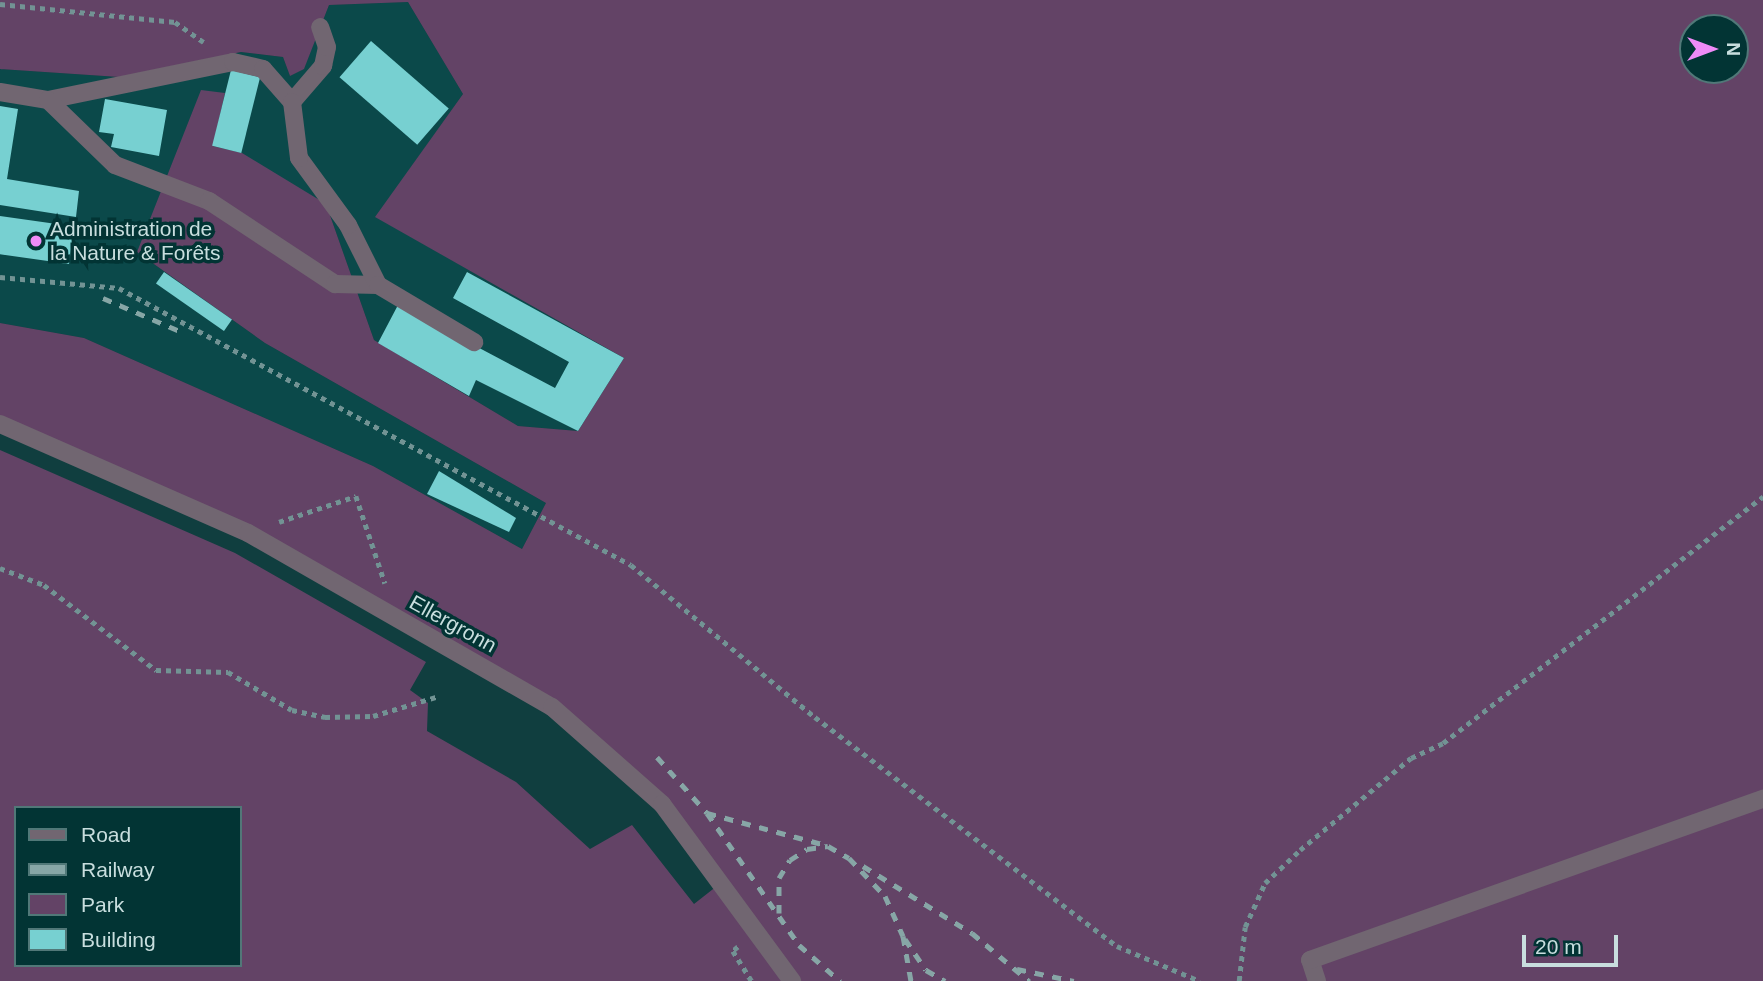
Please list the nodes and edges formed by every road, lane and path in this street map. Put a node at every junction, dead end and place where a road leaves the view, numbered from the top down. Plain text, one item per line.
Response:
1 (0, 4) edge
2 (320, 27) dead end
3 (233, 62) junction
4 (0, 92) edge
5 (48, 100) junction
6 (292, 102) junction
7 (0, 277) edge
8 (378, 285) junction
9 (474, 342) dead end
10 (0, 424) edge
11 (1763, 497) edge
12 (248, 533) junction
13 (0, 568) edge
14 (396, 618) junction
15 (436, 697) dead end
16 (1763, 799) edge
17 (792, 981) edge
18 (1200, 981) edge
19 (1239, 981) edge
20 (1317, 981) edge

1 - 3 path
2 - 6 street
3 - 5 street
3 - 6 street
4 - 5 street
5 - 8 street
6 - 8 street
7 - 18 path
8 - 9 street
10 - 12 street, Ellergronn
11 - 19 path
12 - 14 street, Ellergronn
12 - 14 path
13 - 15 path
14 - 17 street, Ellergronn
16 - 20 street

